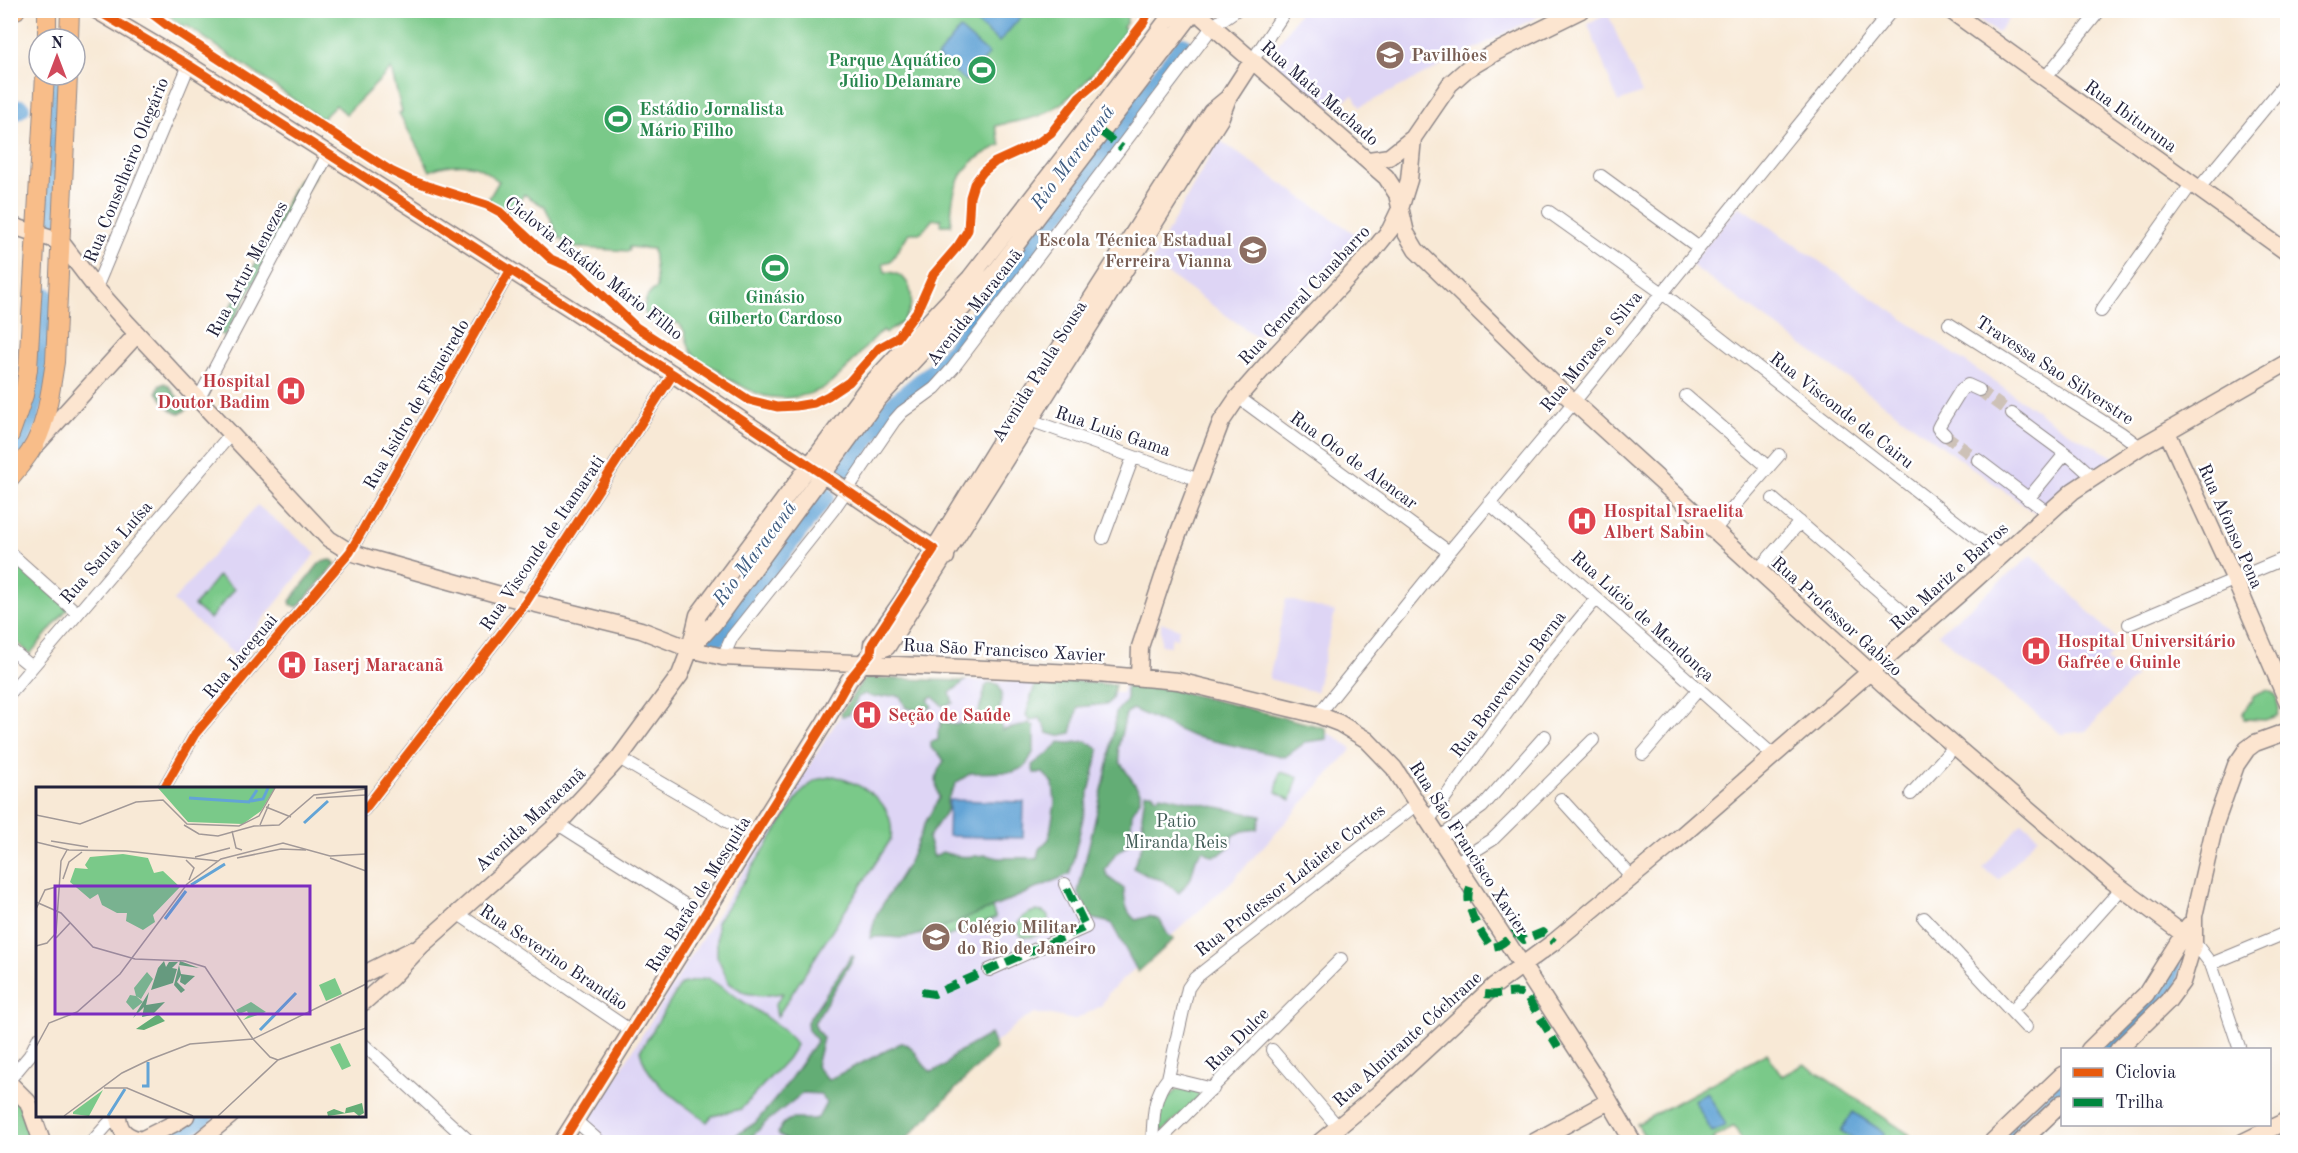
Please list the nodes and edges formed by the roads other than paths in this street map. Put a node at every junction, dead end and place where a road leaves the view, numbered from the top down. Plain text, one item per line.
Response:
1 (16, 10) edge
2 (47, 10) edge
3 (70, 10) edge
4 (96, 10) edge
5 (1236, 10) edge
6 (1286, 10) edge
7 (1581, 10) edge
8 (1892, 10) edge
9 (1950, 10) edge
10 (2100, 10) edge
11 (1194, 11) edge
12 (10, 12) edge
13 (1171, 14) edge
14 (47, 27) edge
15 (69, 27) edge
16 (1213, 27) junction
17 (1252, 61) junction
18 (189, 65) junction
19 (2045, 78) junction
20 (2288, 80) edge
21 (44, 87) edge
22 (67, 87) edge
23 (1413, 138) junction
24 (328, 154) junction
25 (1369, 160) junction
26 (1601, 176) dead end
27 (2196, 186) junction
28 (1400, 209) junction
29 (1549, 212) dead end
30 (10, 225) edge
31 (37, 233) junction
32 (61, 242) junction
33 (1698, 247) junction
34 (2288, 253) edge
35 (510, 271) junction
36 (96, 288) junction
37 (1661, 292) junction
38 (2101, 311) dead end
39 (1949, 324) dead end
40 (137, 334) junction
41 (2288, 362) edge
42 (674, 374) junction
43 (1979, 390) dead end
44 (1686, 396) dead end
45 (1238, 397) junction
46 (198, 400) junction
47 (1574, 402) junction
48 (2012, 414) tunnel mouth
49 (1024, 418) junction
50 (2167, 432) junction
51 (10, 435) edge
52 (230, 435) junction
53 (1945, 435) dead end
54 (2140, 447) junction
55 (31, 451) junction
56 (1779, 454) dead end
57 (2065, 454) junction
58 (1133, 457) junction
59 (1978, 460) tunnel mouth
60 (1768, 467) junction
61 (818, 470) junction
62 (10, 478) edge
63 (2094, 478) junction
64 (1199, 480) junction
65 (847, 490) junction
66 (1773, 499) dead end
67 (2028, 499) junction
68 (1489, 503) junction
69 (2048, 513) junction
70 (1800, 522) junction
71 (1714, 530) junction
72 (1103, 538) dead end
73 (350, 552) junction
74 (1449, 552) junction
75 (940, 553) junction
76 (10, 554) edge
77 (2000, 556) junction
78 (2288, 557) edge
79 (1758, 570) junction
80 (2235, 580) junction
81 (1596, 599) junction
82 (526, 602) junction
83 (1902, 611) dead end
84 (77, 613) junction
85 (2129, 624) dead end
86 (10, 649) edge
87 (690, 649) junction
88 (723, 657) junction
89 (866, 659) junction
90 (32, 667) junction
91 (1870, 672) junction
92 (1139, 677) junction
93 (2284, 684) edge
94 (1698, 690) junction
95 (10, 693) edge
96 (2288, 703) edge
97 (1318, 715) junction
98 (2288, 731) edge
99 (1545, 736) dead end
100 (1593, 740) dead end
101 (1955, 746) junction
102 (1643, 754) dead end
103 (1774, 756) junction
104 (619, 758) junction
105 (165, 787) edge
106 (1911, 794) dead end
107 (1561, 799) dead end
108 (1418, 804) junction
109 (366, 807) edge
110 (1428, 821) junction
111 (558, 824) junction
112 (754, 837) junction
113 (1439, 838) junction
114 (1455, 863) junction
115 (1632, 877) junction
116 (1065, 884) dead end
117 (2122, 888) junction
118 (457, 913) junction
119 (703, 916) junction
120 (1924, 918) dead end
121 (2288, 932) edge
122 (2189, 938) junction
123 (421, 946) junction
124 (1341, 959) dead end
125 (2211, 964) junction
126 (1521, 965) junction
127 (989, 970) dead end
128 (366, 973) edge
129 (366, 1000) edge
130 (2018, 1004) dead end
131 (2026, 1027) dead end
132 (631, 1031) junction
133 (36, 1043) edge
134 (366, 1047) edge
135 (2091, 1048) edge
136 (2120, 1048) edge
137 (2239, 1048) edge
138 (1272, 1050) dead end
139 (2061, 1076) edge
140 (1168, 1078) junction
141 (10, 1079) edge
142 (10, 1084) edge
143 (1213, 1089) junction
144 (1609, 1101) junction
145 (2061, 1104) edge
146 (115, 1117) edge
147 (116, 1117) edge
148 (184, 1117) edge
149 (229, 1117) edge
150 (2288, 1120) edge
151 (576, 1121) junction
152 (1338, 1127) junction
153 (2266, 1132) edge
154 (140, 1141) edge
155 (199, 1142) edge
156 (42, 1143) edge
157 (92, 1143) edge
158 (470, 1143) edge
159 (562, 1143) edge
160 (600, 1143) edge
161 (1152, 1143) edge
162 (1158, 1143) edge
163 (1320, 1143) edge
164 (1534, 1143) edge
165 (1633, 1143) edge
166 (1992, 1143) edge
167 (2021, 1143) edge
168 (2243, 1143) edge

1 - 12 main road
2 - 14 main road
3 - 15 main road
4 - 18 street
5 - 16 street, Avenida Maracanã
6 - 17 street, Avenida Paula Sousa
7 - 23 street, Rua General Canabarro
8 - 33 street, Rua Moraes e Silva
9 - 19 street, Rua Ibituruna
10 - 19 street
11 - 13 street
11 - 16 street, Rua Mata Machado
11 - 61 street, Avenida Maracanã
13 - 61 street, Avenida Maracanã
16 - 17 street, Rua Mata Machado
16 - 65 street, Avenida Maracanã
17 - 25 street, Rua Mata Machado
17 - 49 street, Avenida Paula Sousa
18 - 24 street
18 - 36 street, Rua Conselheiro Olegário
19 - 27 street, Rua Ibituruna
20 - 27 street
21 - 31 main road
22 - 32 main road
23 - 25 street
23 - 28 street, Rua General Canabarro
24 - 35 street
24 - 46 street, Rua Artur Menezes
25 - 28 street, Rua Mata Machado
26 - 33 street
27 - 34 street, Rua Ibituruna
27 - 38 street
28 - 45 street, Rua General Canabarro
28 - 47 street, Rua Professor Gabizo
29 - 37 street, Rua Visconde de Cairu
30 - 31 street
31 - 32 street
31 - 51 main road
32 - 36 street, Rua São Francisco Xavier
32 - 55 main road
33 - 37 street, Rua Moraes e Silva
35 - 42 street
35 - 73 street, Rua Isidro de Figueiredo
36 - 40 street, Rua São Francisco Xavier
37 - 47 street, Rua Moraes e Silva
37 - 77 street, Rua Visconde de Cairu
39 - 54 street, Travessa Sao Silverstre
40 - 46 street, Rua São Francisco Xavier
40 - 55 street
41 - 50 street, Rua Mariz e Barros
42 - 61 street
42 - 82 street, Rua Visconde de Itamarati
43 - 53 street
44 - 60 street
45 - 64 street, Rua General Canabarro
45 - 74 street, Rua Oto de Alencar
46 - 52 street, Rua São Francisco Xavier
47 - 68 street, Rua Moraes e Silva
47 - 71 street, Rua Professor Gabizo
48 - 57 street
49 - 58 street, Rua Luis Gama
49 - 75 street, Avenida Paula Sousa
50 - 54 street, Rua Mariz e Barros
50 - 80 street, Rua Afonso Pena
52 - 73 street, Rua São Francisco Xavier
52 - 84 street, Rua Santa Luísa
54 - 63 street, Rua Mariz e Barros
55 - 62 main road
56 - 60 street
57 - 63 street
57 - 67 street
58 - 64 street, Rua Luis Gama
58 - 72 street
59 - 67 street
60 - 71 street
61 - 65 street
61 - 87 street, Avenida Maracanã
63 - 69 street, Rua Mariz e Barros
64 - 92 street, Rua General Canabarro
65 - 75 street
65 - 88 street, Avenida Maracanã
66 - 70 street
67 - 69 street
68 - 74 street, Rua Moraes e Silva
68 - 81 street, Rua Lúcio de Mendonça
69 - 77 street, Rua Mariz e Barros
70 - 79 street
70 - 83 street
71 - 79 street, Rua Professor Gabizo
73 - 82 street, Rua São Francisco Xavier
73 - 105 street, Rua Jaceguai
74 - 97 street, Rua Moraes e Silva
75 - 89 street, Avenida Paula Sousa
76 - 84 street
77 - 91 street, Rua Mariz e Barros
78 - 80 street
79 - 91 street, Rua Professor Gabizo
80 - 85 street
80 - 93 street, Rua Afonso Pena
81 - 94 street, Rua Lúcio de Mendonça
81 - 110 street, Rua Benevenuto Berna
82 - 87 street, Rua São Francisco Xavier
82 - 109 street, Rua Visconde de Itamarati
84 - 90 street, Rua Santa Luísa
86 - 90 street
87 - 88 street, Rua São Francisco Xavier
87 - 104 street, Avenida Maracanã
88 - 89 street, Rua São Francisco Xavier
89 - 92 street, Rua São Francisco Xavier
89 - 112 street, Rua Barão de Mesquita
90 - 95 street, Rua Santa Luísa
91 - 101 street, Rua Professor Gabizo
91 - 103 street, Rua Mariz e Barros
92 - 97 street, Rua São Francisco Xavier
93 - 96 street, Rua Afonso Pena
94 - 102 street
94 - 103 street, Rua Lúcio de Mendonça
97 - 108 street, Rua São Francisco Xavier
98 - 122 street
99 - 113 street
100 - 114 street
101 - 106 street
101 - 117 street, Rua Professor Gabizo
103 - 115 street, Rua Mariz e Barros
104 - 111 street, Avenida Maracanã
104 - 112 street
107 - 115 street
108 - 110 street, Rua São Francisco Xavier
108 - 140 street, Rua Professor Lafaiete Cortes
110 - 113 street, Rua São Francisco Xavier
111 - 118 street, Avenida Maracanã
111 - 119 street
112 - 119 street, Rua Barão de Mesquita
113 - 114 street, Rua São Francisco Xavier
114 - 126 street, Rua São Francisco Xavier
115 - 126 street, Rua Mariz e Barros
116 - 127 street
117 - 122 street, Rua Professor Gabizo
117 - 130 street
118 - 123 street, Avenida Maracanã
118 - 132 street, Rua Severino Brandão
119 - 132 street, Rua Barão de Mesquita
120 - 131 street
121 - 125 street
122 - 125 street, Rua Professor Gabizo
122 - 135 street
122 - 136 street
123 - 128 street, Avenida Maracanã
123 - 129 street, Avenida Maracanã
124 - 143 street, Rua Dulce
125 - 137 street, Rua Professor Gabizo
126 - 144 street, Rua São Francisco Xavier
126 - 152 street, Rua Almirante Cóchrane
132 - 151 street, Rua Barão de Mesquita
133 - 141 street
134 - 158 street
138 - 152 street
139 - 166 street
140 - 143 street
140 - 161 street
142 - 156 street
143 - 162 street, Rua Dulce
144 - 164 street
144 - 165 street, Rua São Francisco Xavier
145 - 167 street
146 - 157 street
147 - 154 street
148 - 154 street
149 - 155 street
150 - 153 street
151 - 159 street, Rua Barão de Mesquita
151 - 160 street
152 - 163 street, Rua Almirante Cóchrane
153 - 168 street

